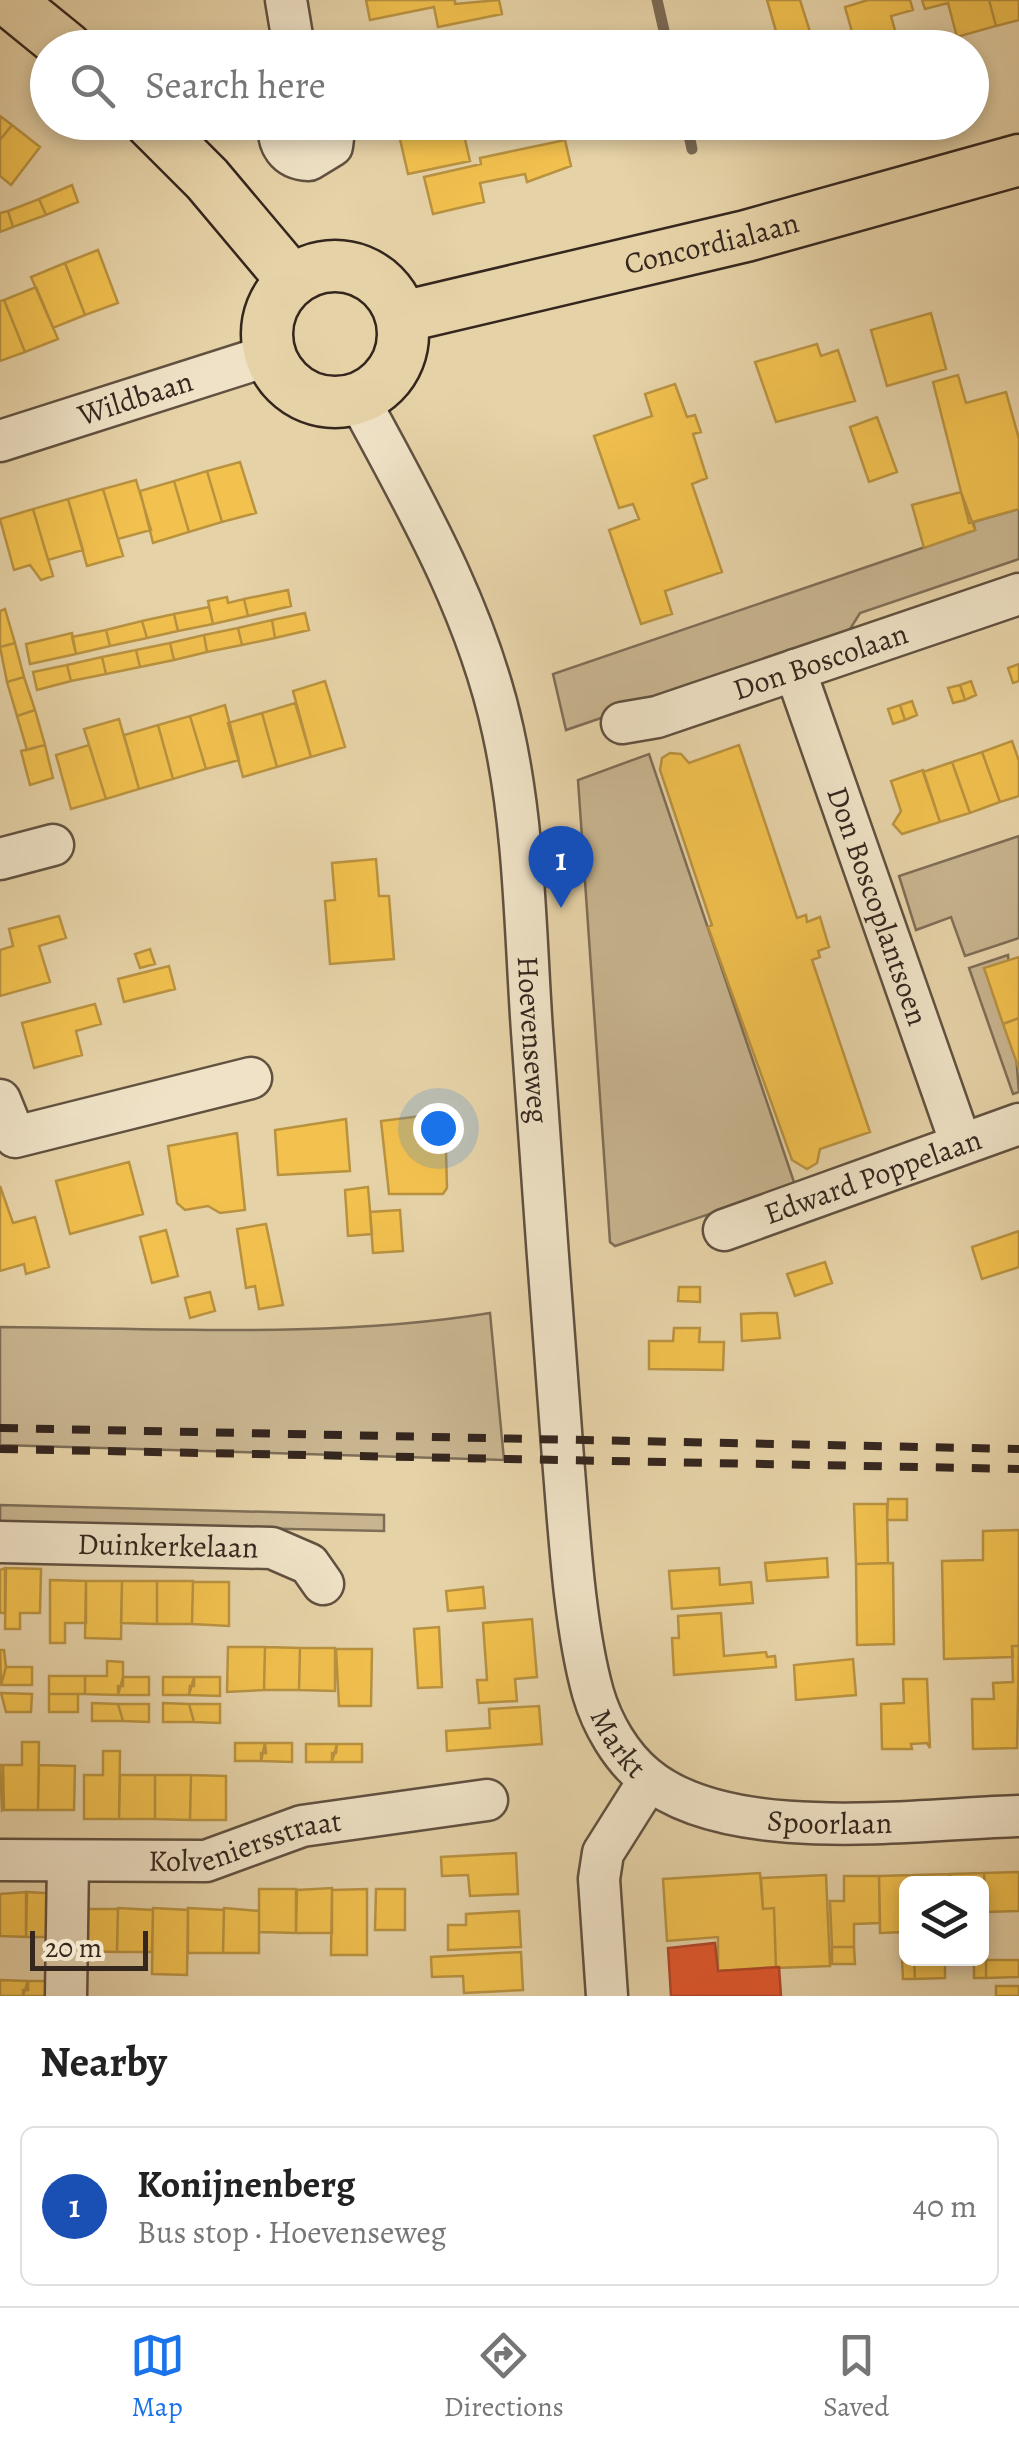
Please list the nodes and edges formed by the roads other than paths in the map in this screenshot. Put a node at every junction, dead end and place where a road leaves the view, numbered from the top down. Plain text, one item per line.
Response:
1 (8, 0) edge
2 (286, 0) edge
3 (45, 30) edge
4 (291, 30) edge
5 (168, 140) edge
6 (280, 140) edge
7 (332, 140) edge
8 (1019, 160) edge
9 (292, 280) junction
10 (402, 317) junction
11 (270, 355) junction
12 (358, 398) junction
13 (0, 441) edge
14 (1019, 594) edge
15 (795, 670) junction
16 (622, 722) dead end
17 (53, 845) dead end
18 (0, 859) edge
19 (251, 1078) dead end
20 (0, 1100) edge
21 (1019, 1124) edge
22 (961, 1144) junction
23 (724, 1230) dead end
24 (564, 1474) joint
25 (0, 1542) edge
26 (323, 1584) dead end
27 (649, 1780) junction
28 (487, 1800) dead end
29 (1019, 1816) edge
30 (0, 1860) edge
31 (68, 1861) junction
32 (66, 1996) edge
33 (607, 1996) edge

1 - 3 main road
2 - 4 street
5 - 9 main road
6 - 7 street
8 - 10 main road, Concordialaan
9 - 10 main road
9 - 11 main road
10 - 12 main road
11 - 12 main road
11 - 13 street, Wildbaan
12 - 24 street, Hoevenseweg
14 - 15 street, Don Boscolaan
15 - 16 street, Don Boscolaan
15 - 22 street, Don Boscoplantsoen
17 - 18 street
19 - 20 street
21 - 22 street, Edward Poppelaan
22 - 23 street, Edward Poppelaan
24 - 27 street, Markt
25 - 26 street, Duinkerkelaan
27 - 29 street, Spoorlaan
27 - 33 street, Markt
28 - 31 street, Kolveniersstraat
30 - 31 street, Kolveniersstraat
31 - 32 street

